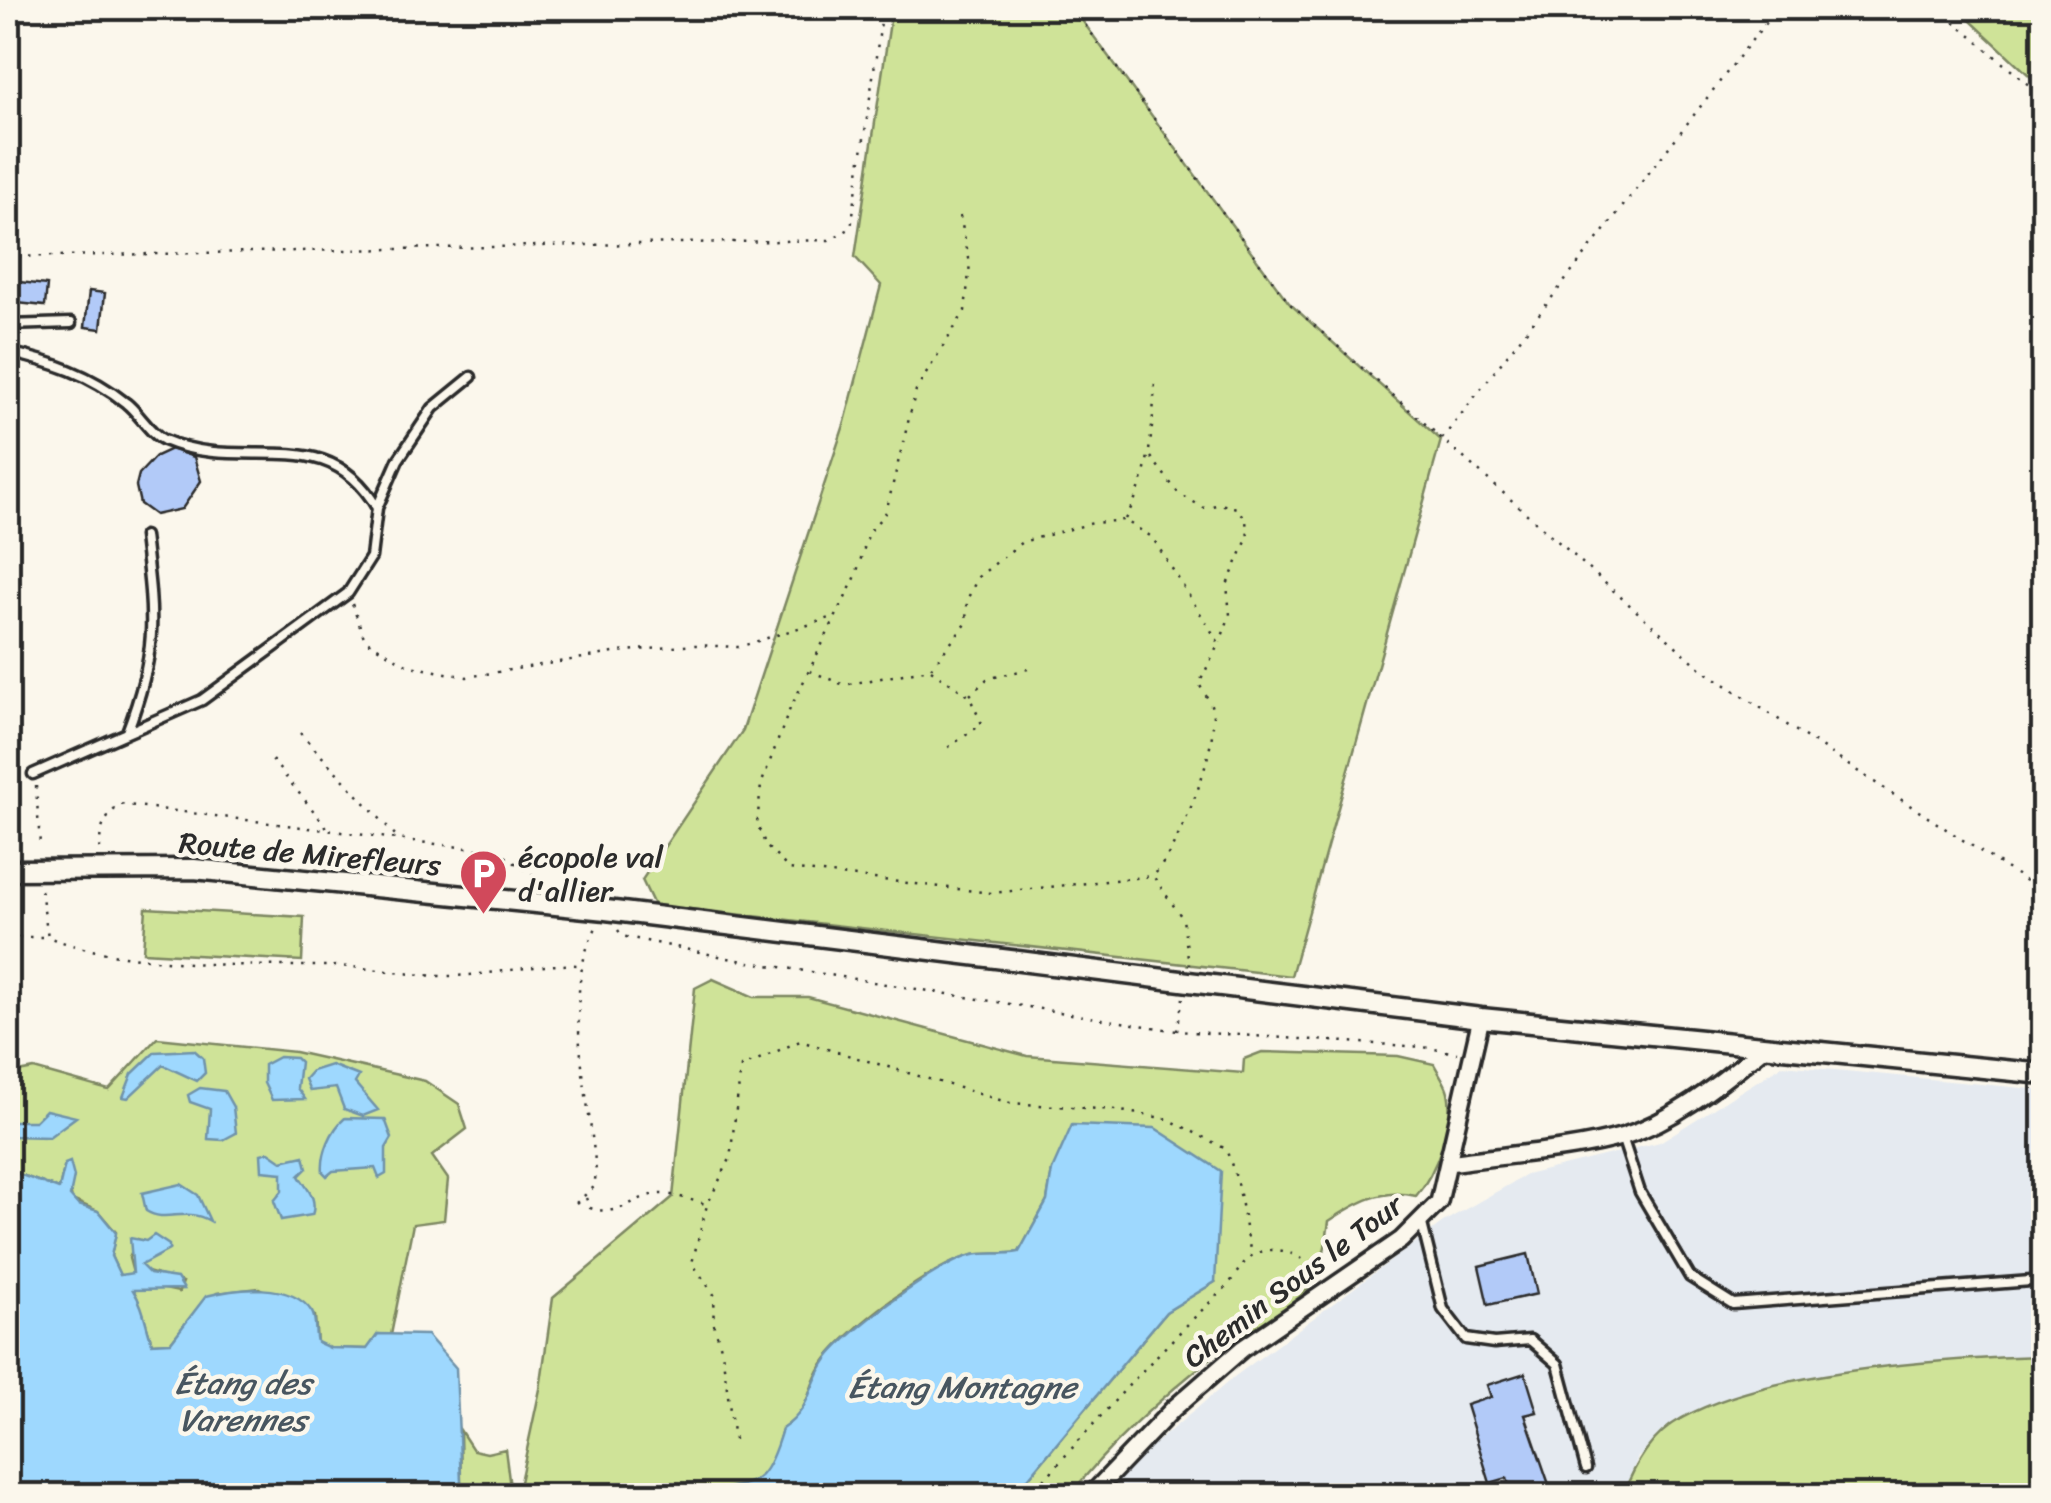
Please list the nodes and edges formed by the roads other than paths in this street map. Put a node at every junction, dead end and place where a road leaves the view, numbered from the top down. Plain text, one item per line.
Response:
1 (72, 323) dead end
2 (8, 324) edge
3 (8, 352) edge
4 (470, 378) dead end
5 (377, 508) junction
6 (144, 536) dead end
7 (127, 732) junction
8 (33, 774) road end
9 (8, 870) edge
10 (1481, 1018) junction
11 (1766, 1046) junction
12 (2044, 1074) edge
13 (1622, 1136) junction
14 (1449, 1163) junction
15 (1421, 1220) junction
16 (2044, 1280) edge
17 (1586, 1468) dead end
18 (1090, 1496) edge

1 - 2 lane
3 - 5 lane
4 - 5 lane
5 - 7 lane
6 - 7 lane
7 - 8 lane
9 - 10 street, Route de Mirefleurs
10 - 11 street, Route de Mirefleurs
10 - 14 street, Chemin Sous le Tour
11 - 12 street, Route de Mirefleurs
11 - 13 street
13 - 14 street
13 - 16 lane
14 - 15 street, Chemin Sous le Tour
15 - 17 lane
15 - 18 street, Chemin Sous le Tour

